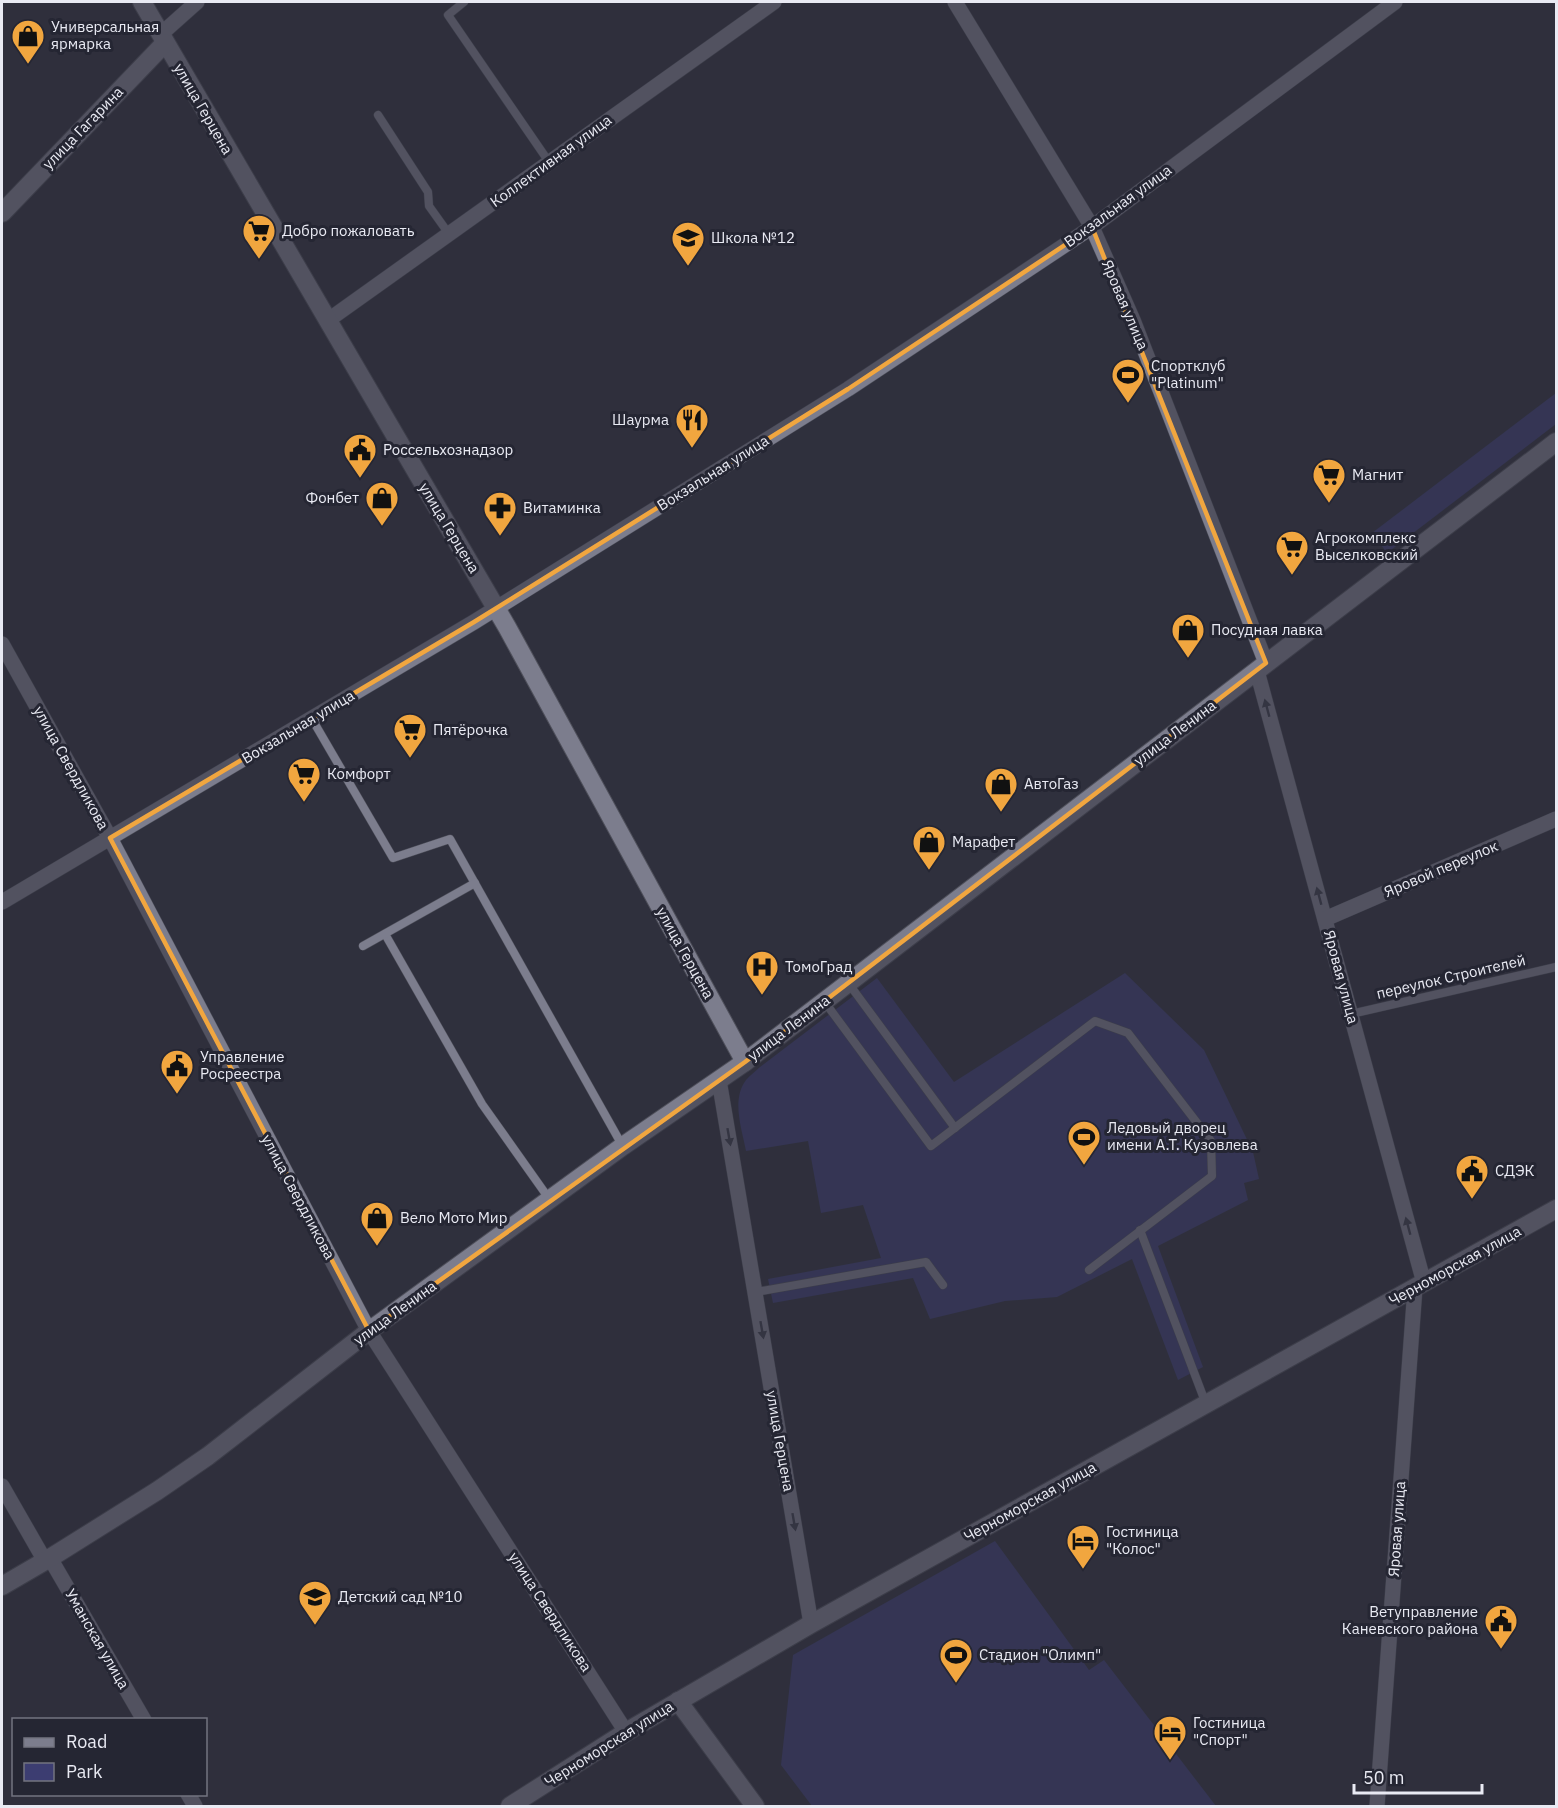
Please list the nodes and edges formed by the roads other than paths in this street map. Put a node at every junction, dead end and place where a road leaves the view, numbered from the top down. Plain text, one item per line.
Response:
1 (141, 2) edge
2 (197, 2) edge
3 (464, 2) edge
4 (774, 2) edge
5 (955, 2) edge
6 (1395, 2) edge
7 (162, 39) junction
8 (378, 115) dead end
9 (549, 162) junction
10 (2, 213) edge
11 (1092, 227) junction
12 (448, 234) junction
13 (327, 321) junction
14 (1557, 442) edge
15 (496, 608) junction
16 (2, 644) edge
17 (1262, 667) junction
18 (312, 719) junction
19 (1557, 819) edge
20 (110, 838) junction
21 (475, 883) junction
22 (2, 902) edge
23 (1325, 919) junction
24 (385, 934) junction
25 (363, 946) dead end
26 (1557, 967) edge
27 (848, 983) junction
28 (824, 1001) junction
29 (1351, 1014) junction
30 (745, 1062) junction
31 (719, 1080) junction
32 (955, 1128) junction
33 (623, 1146) junction
34 (550, 1200) junction
35 (1557, 1209) edge
36 (1140, 1230) junction
37 (1089, 1270) dead end
38 (943, 1285) dead end
39 (1419, 1285) junction
40 (756, 1292) junction
41 (369, 1331) junction
42 (1206, 1405) junction
43 (2, 1486) edge
44 (47, 1560) junction
45 (2, 1586) edge
46 (811, 1624) junction
47 (678, 1701) junction
48 (143, 1718) edge
49 (626, 1732) junction
50 (510, 1806) edge
51 (755, 1806) edge
52 (1377, 1806) edge

1 - 7 street, улица Герцена
2 - 7 street, улица Гагарина
3 - 9 lane
4 - 9 street, Коллективная улица
5 - 11 street, Яровая улица
6 - 11 street, Вокзальная улица
7 - 10 street, улица Гагарина
7 - 13 street, улица Герцена
8 - 12 lane
9 - 12 street, Коллективная улица
11 - 15 street, Вокзальная улица
11 - 17 street, Яровая улица
12 - 13 street, Коллективная улица
13 - 15 street, улица Герцена
14 - 17 street, улица Ленина
15 - 18 street, Вокзальная улица
15 - 30 street, улица Герцена
16 - 20 street, улица Свердликова
23 -> 17 street, Яровая улица
17 - 27 street, улица Ленина
18 - 20 street, Вокзальная улица
18 - 21 lane
19 - 23 street, Яровой переулок
20 - 22 street, Вокзальная улица
20 - 41 street, улица Свердликова
21 - 24 lane
21 - 33 lane
23 - 29 street, Яровая улица
24 - 25 lane
24 - 34 lane
26 - 29 lane, переулок Строителей
27 - 28 street, улица Ленина
27 - 32 lane
28 - 30 street, улица Ленина
28 - 32 lane
39 -> 29 street, Яровая улица
30 - 31 street, улица Ленина
31 - 33 street, улица Ленина
31 -> 40 street, улица Герцена
32 - 36 lane
33 - 34 street, улица Ленина
34 - 41 street, улица Ленина
35 - 39 street, Черноморская улица
36 - 37 lane
36 - 42 lane
38 - 40 lane
39 - 42 street, Черноморская улица
39 - 52 street, Яровая улица
40 -> 46 street, улица Герцена
41 - 44 street, улица Ленина
41 - 49 street, улица Свердликова
42 - 46 street, Черноморская улица
43 - 44 street, Уманская улица
44 - 45 street, улица Ленина
44 - 48 street, Уманская улица
46 - 47 street, Черноморская улица
47 - 49 street, Черноморская улица
47 - 51 street
49 - 50 street, Черноморская улица

